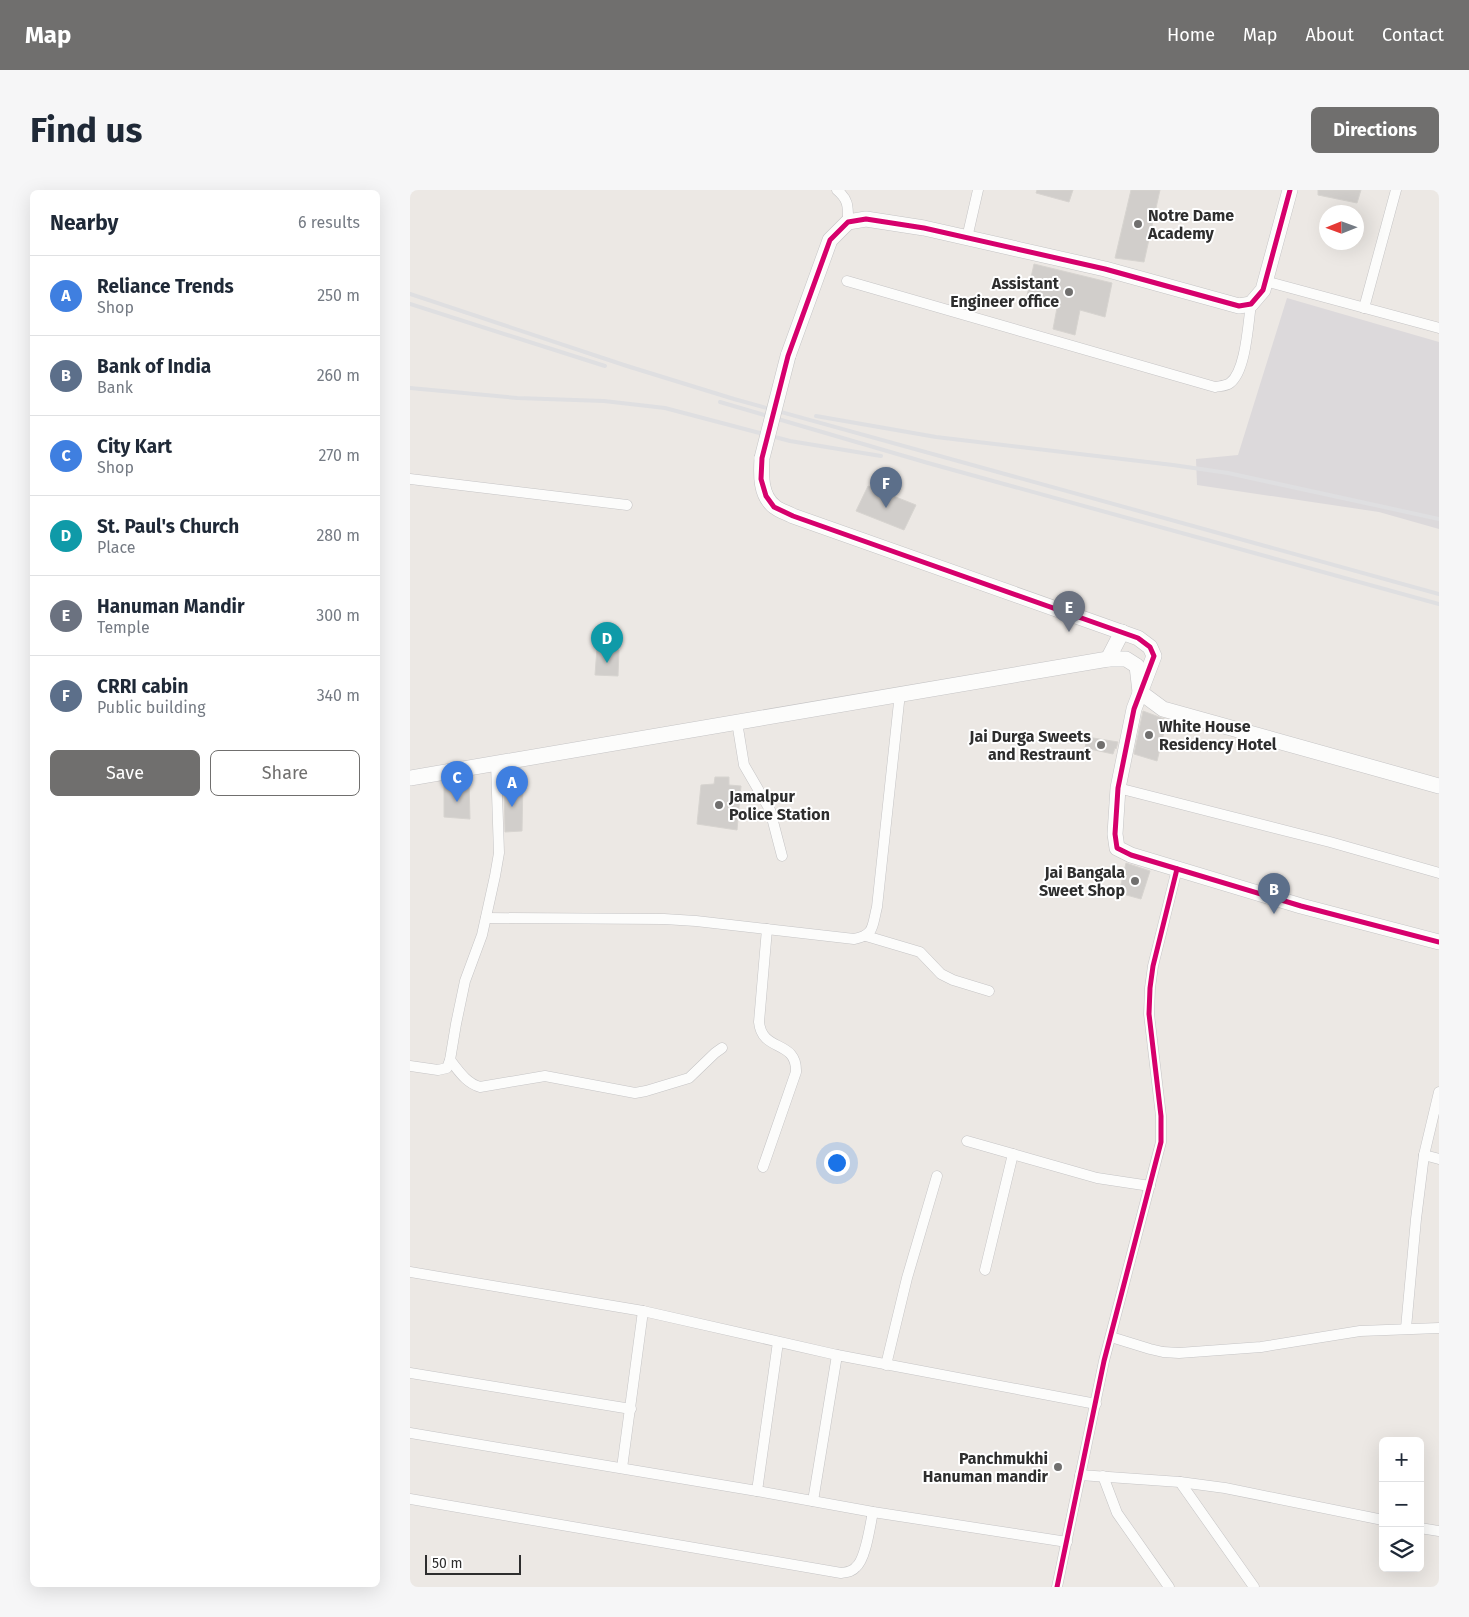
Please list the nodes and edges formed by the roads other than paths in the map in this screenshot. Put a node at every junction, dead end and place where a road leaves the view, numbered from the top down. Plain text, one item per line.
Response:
1 (837, 190) edge
2 (978, 190) edge
3 (1290, 190) edge
4 (1396, 190) edge
5 (848, 222) junction
6 (967, 238) junction
7 (847, 281) dead end
8 (1265, 281) junction
9 (1251, 304) junction
10 (1364, 308) junction
11 (1439, 328) edge
12 (410, 479) edge
13 (627, 505) dead end
14 (1122, 632) junction
15 (1108, 658) junction
16 (1140, 692) junction
17 (900, 694) junction
18 (737, 722) junction
19 (496, 763) junction
20 (410, 778) edge
21 (1439, 786) edge
22 (1118, 788) junction
23 (782, 856) dead end
24 (1177, 869) junction
25 (1439, 873) edge
26 (486, 918) junction
27 (767, 929) junction
28 (866, 936) junction
29 (1439, 942) edge
30 (989, 991) dead end
31 (722, 1048) dead end
32 (450, 1060) junction
33 (410, 1066) edge
34 (1439, 1092) edge
35 (967, 1141) dead end
36 (1013, 1154) junction
37 (1424, 1155) junction
38 (1439, 1159) edge
39 (763, 1167) dead end
40 (937, 1176) dead end
41 (1150, 1186) junction
42 (985, 1270) dead end
43 (410, 1272) edge
44 (643, 1311) junction
45 (1406, 1328) junction
46 (1439, 1328) edge
47 (1111, 1337) junction
48 (778, 1342) junction
49 (837, 1355) junction
50 (886, 1365) junction
51 (410, 1373) edge
52 (1096, 1404) junction
53 (631, 1409) junction
54 (410, 1433) edge
55 (622, 1468) junction
56 (1080, 1475) junction
57 (1104, 1476) junction
58 (1180, 1482) junction
59 (757, 1491) junction
60 (410, 1499) edge
61 (813, 1501) junction
62 (873, 1512) junction
63 (1379, 1519) edge
64 (1424, 1529) edge
65 (1439, 1532) edge
66 (1066, 1542) junction
67 (1056, 1587) edge
68 (1169, 1587) edge
69 (1254, 1587) edge

1 - 5 street
2 - 6 street
3 - 8 street
4 - 10 street
5 - 6 street
5 - 14 street, bridge
6 - 9 street
7 - 9 street
8 - 9 street
8 - 10 street
10 - 11 street
12 - 13 street
14 - 15 street
14 - 16 street
15 - 16 street
15 - 17 street
16 - 21 street
16 - 22 street
17 - 18 street
17 - 28 street
18 - 19 street
18 - 23 street
19 - 20 street
19 - 26 street
22 - 24 street
22 - 25 street
24 - 29 street
24 - 41 street
26 - 27 street
26 - 32 street
27 - 28 street
27 - 39 street
28 - 30 street
31 - 32 street
32 - 33 street
34 - 37 street
35 - 36 street
36 - 41 street
36 - 42 street
37 - 38 street
37 - 45 street
40 - 50 street
41 - 47 street
43 - 44 street
44 - 48 street
44 - 53 street
45 - 46 street
45 - 47 street
47 - 52 street
48 - 49 street
48 - 59 street
49 - 50 street
49 - 61 street
50 - 52 street
51 - 53 street
52 - 56 street
53 - 55 street
54 - 55 street
55 - 59 street
56 - 57 street
56 - 66 street
57 - 58 street
57 - 68 street
58 - 63 street
58 - 69 street
59 - 61 street
60 - 62 street
61 - 62 street
62 - 66 street
64 - 65 street
66 - 67 street

